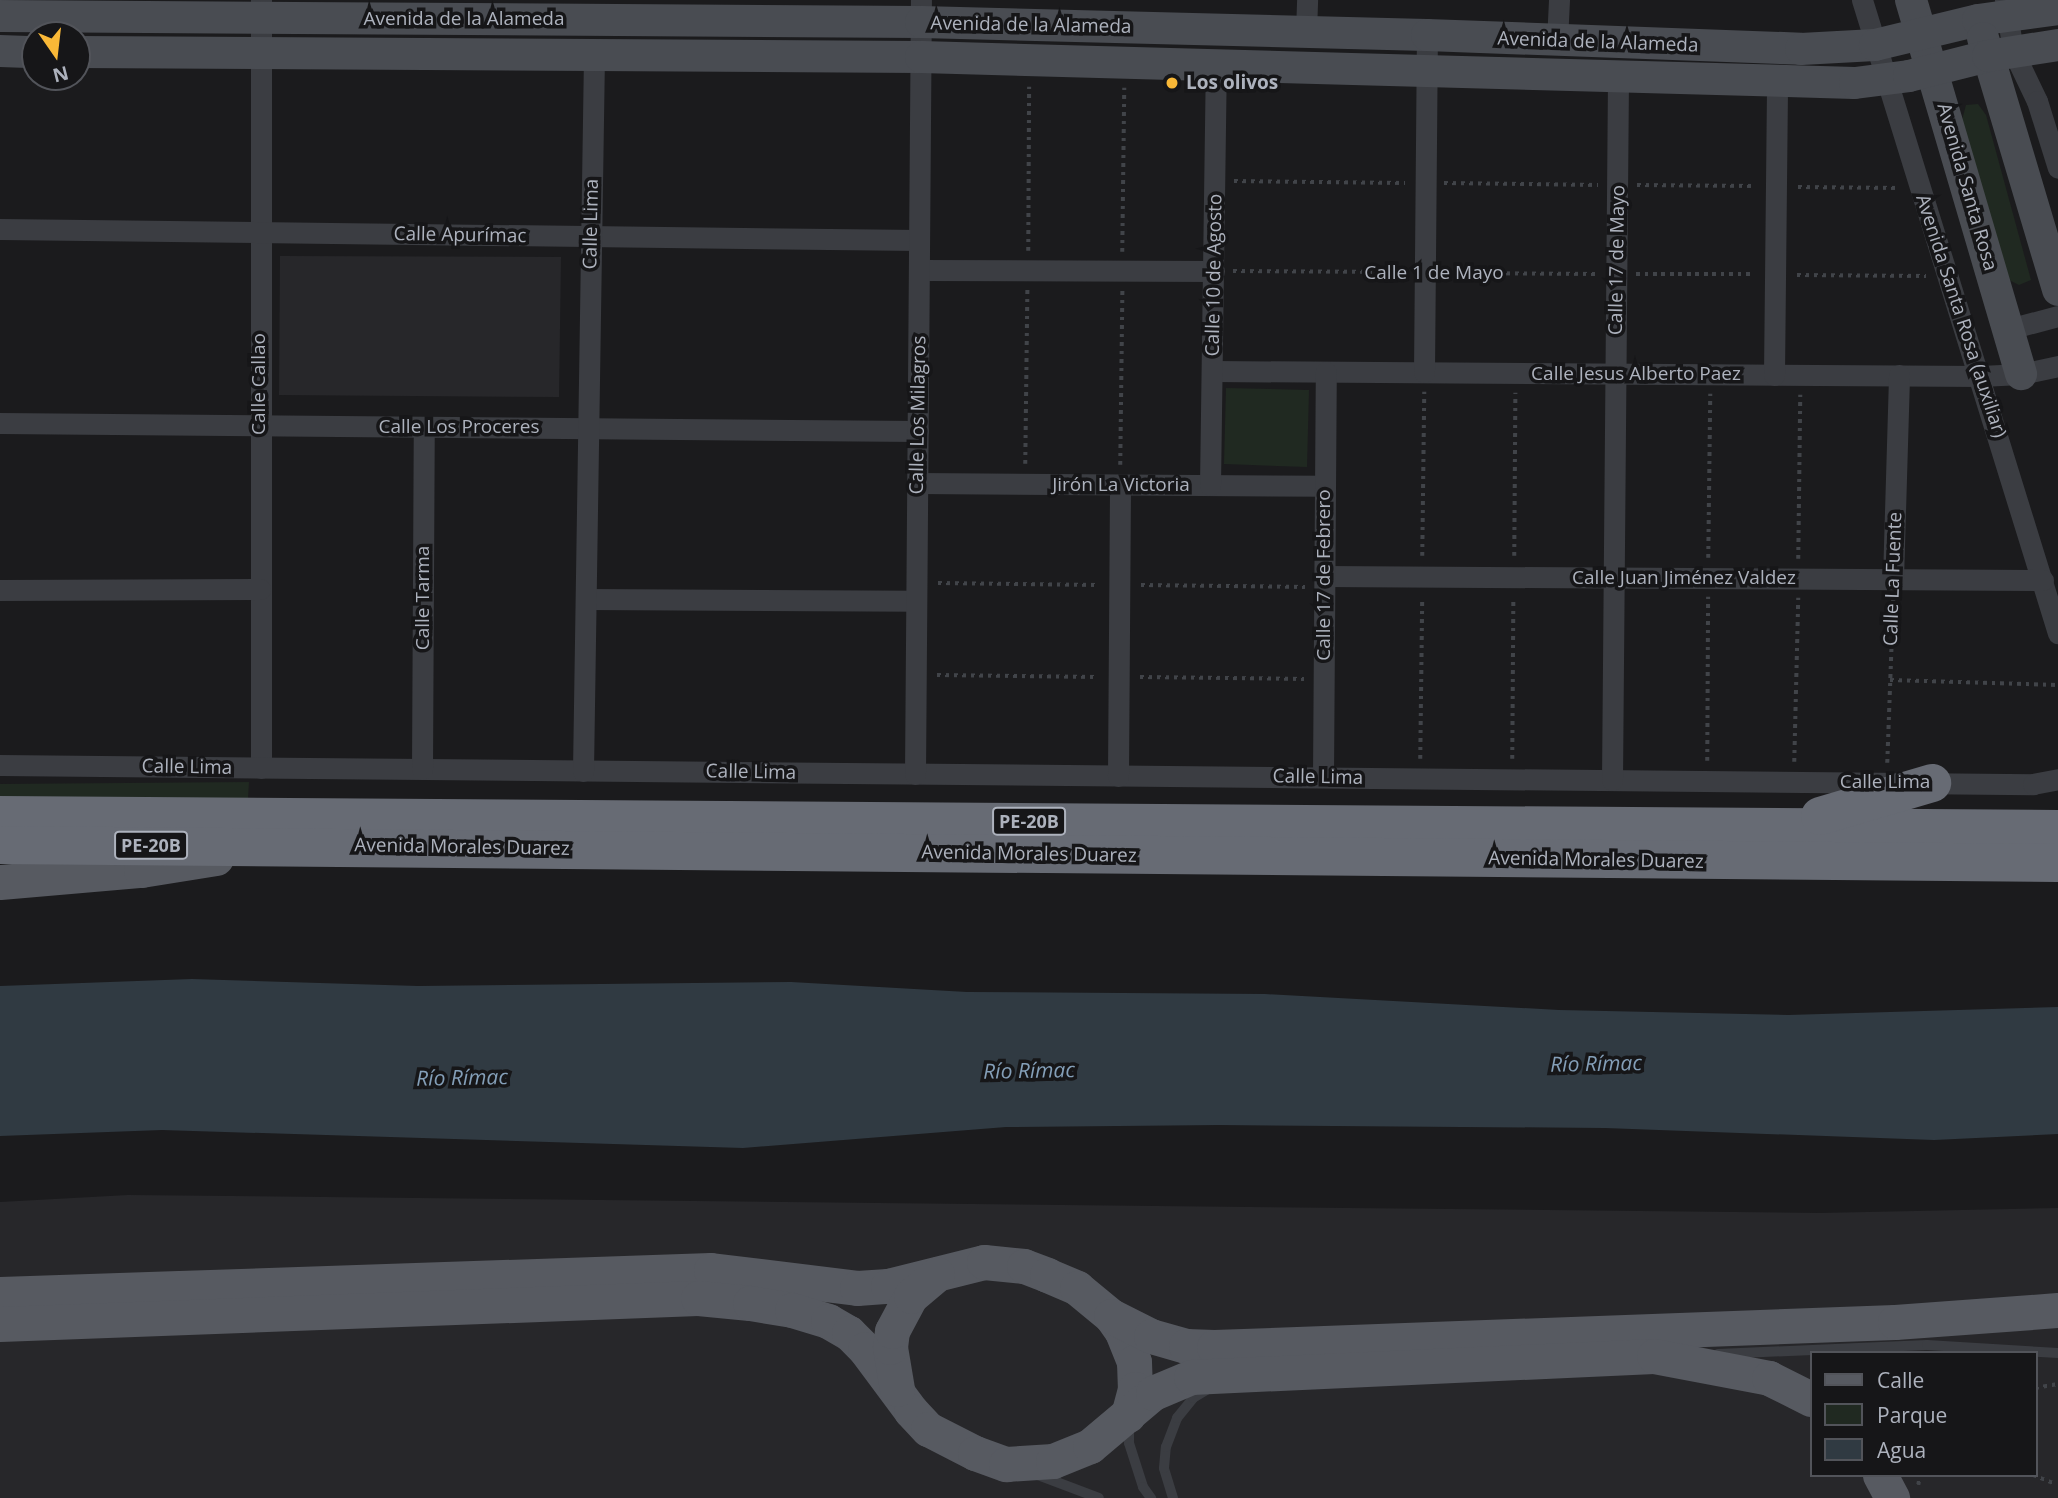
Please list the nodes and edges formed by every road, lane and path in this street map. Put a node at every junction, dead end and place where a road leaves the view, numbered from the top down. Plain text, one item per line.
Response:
1 (1307, 0) edge
2 (1559, 0) edge
3 (1862, 0) edge
4 (1911, 0) edge
5 (261, 9) edge
6 (1990, 9) edge
7 (2058, 9) edge
8 (588, 10) edge
9 (921, 11) edge
10 (0, 16) edge
11 (1306, 32) junction
12 (1922, 34) junction
13 (1427, 35) junction
14 (1557, 41) junction
15 (1875, 45) junction
16 (2058, 45) edge
17 (0, 51) edge
18 (21, 52) edge
19 (91, 52) edge
20 (261, 53) junction
21 (2001, 54) junction
22 (594, 55) junction
23 (921, 57) junction
24 (1029, 60) junction
25 (1216, 65) junction
26 (1427, 70) junction
27 (1933, 70) junction
28 (1618, 75) junction
29 (1777, 79) junction
30 (1886, 80) junction
31 (2058, 167) edge
32 (1215, 181) junction
33 (1426, 183) junction
34 (1618, 185) junction
35 (1776, 187) junction
36 (1920, 188) junction
37 (0, 229) edge
38 (261, 232) junction
39 (591, 236) junction
40 (919, 240) junction
41 (919, 270) junction
42 (1027, 270) junction
43 (1214, 271) junction
44 (1425, 272) junction
45 (1617, 274) junction
46 (1775, 275) junction
47 (1948, 276) junction
48 (2058, 290) edge
49 (2058, 316) edge
50 (2009, 329) junction
51 (2058, 366) edge
52 (1213, 371) junction
53 (1326, 372) junction
54 (1424, 372) junction
55 (1616, 374) junction
56 (1774, 374) junction
57 (2021, 374) junction
58 (1899, 375) junction
59 (1981, 376) junction
60 (0, 423) edge
61 (259, 425) junction
62 (424, 427) junction
63 (588, 428) junction
64 (918, 431) junction
65 (917, 483) junction
66 (1025, 484) junction
67 (1120, 485) junction
68 (1210, 485) junction
69 (1325, 486) junction
70 (1324, 576) junction
71 (1614, 578) junction
72 (1893, 579) junction
73 (2043, 580) junction
74 (260, 589) junction
75 (0, 590) edge
76 (586, 599) junction
77 (916, 601) junction
78 (2058, 633) edge
79 (1890, 680) junction
80 (2058, 685) edge
81 (0, 765) edge
82 (261, 768) junction
83 (422, 769) junction
84 (583, 771) junction
85 (915, 774) junction
86 (1118, 776) junction
87 (1322, 778) junction
88 (1612, 780) junction
89 (2056, 781) edge
90 (1887, 782) junction
91 (1932, 783) junction
92 (0, 815) edge
93 (1781, 828) junction
94 (2058, 829) edge
95 (0, 845) edge
96 (302, 845) junction
97 (2058, 863) edge
98 (0, 882) edge
99 (937, 1275) junction
100 (0, 1294) edge
101 (2058, 1310) edge
102 (1111, 1316) junction
103 (0, 1324) edge
104 (2025, 1351) edge
105 (2037, 1352) edge
106 (2058, 1353) edge
107 (1654, 1356) junction
108 (1230, 1377) junction
109 (2058, 1384) edge
110 (2037, 1388) edge
111 (898, 1394) junction
112 (1810, 1398) edge
113 (1128, 1415) junction
114 (1006, 1464) junction
115 (1881, 1477) edge
116 (2037, 1477) edge
117 (2053, 1483) dead end
118 (1099, 1498) edge
119 (1151, 1498) edge
120 (1172, 1498) edge
121 (1892, 1498) edge

1 - 11 street
2 - 14 street
3 - 15 street, Avenida Santa Rosa (auxiliar)
4 - 12 street, Avenida Santa Rosa
5 - 8 street, Avenida de la Alameda
5 - 10 street, Avenida de la Alameda
5 - 20 street, Calle Callao
6 - 7 street, Avenida de la Alameda
6 - 12 street, Avenida de la Alameda
6 - 21 street
8 - 9 street, Avenida de la Alameda
9 - 11 street, Avenida de la Alameda
9 - 23 street, Calle Los Milagros
11 - 13 street, Avenida de la Alameda
12 - 15 street, Avenida de la Alameda
12 - 27 street, Avenida Santa Rosa
13 - 14 street, Avenida de la Alameda
13 - 26 street
14 - 15 street, Avenida de la Alameda
15 - 30 street, Avenida Santa Rosa (auxiliar)
16 - 21 street, Avenida de la Alameda
17 - 18 street
19 - 20 street, Avenida de la Alameda
20 - 22 street, Avenida de la Alameda
20 - 38 street, Calle Callao
21 - 27 street, Avenida de la Alameda
21 - 31 street
21 - 48 street
22 - 23 street, Avenida de la Alameda
22 - 39 street, Calle Lima
23 - 24 street, Avenida de la Alameda
23 - 40 street, Calle Los Milagros
24 - 25 street, Avenida de la Alameda
24 - 42 path
25 - 26 street, Avenida de la Alameda
25 - 32 street, Calle 10 de Agosto
26 - 28 street, Avenida de la Alameda
26 - 33 street
27 - 30 street, Avenida de la Alameda
27 - 50 street, Avenida Santa Rosa
28 - 29 street, Avenida de la Alameda
28 - 34 street, Calle 17 de Mayo
29 - 30 street, Avenida de la Alameda
29 - 35 street
30 - 36 street, Avenida Santa Rosa (auxiliar)
32 - 33 path
32 - 43 street, Calle 10 de Agosto
33 - 34 path
33 - 44 street
34 - 35 path
34 - 45 street, Calle 17 de Mayo
35 - 36 path
35 - 46 street
36 - 47 street, Avenida Santa Rosa (auxiliar)
37 - 38 street, Calle Apurímac
38 - 39 street, Calle Apurímac
38 - 61 street, Calle Callao
39 - 40 street, Calle Apurímac
39 - 63 street, Calle Lima
40 - 41 street, Calle Los Milagros
41 - 42 street
41 - 64 street, Calle Los Milagros
42 - 43 street
42 - 66 path
43 - 44 path, Calle 1 de Mayo
43 - 52 street, Calle 10 de Agosto
44 - 45 path, Calle 1 de Mayo
44 - 54 street
45 - 46 path, Calle 1 de Mayo
45 - 55 street, Calle 17 de Mayo
46 - 47 path, Calle 1 de Mayo
46 - 56 street
47 - 59 street, Avenida Santa Rosa (auxiliar)
49 - 50 street
50 - 57 street, Avenida Santa Rosa
51 - 57 street, Calle Jesus Alberto Paez
52 - 53 street, Calle Jesus Alberto Paez
52 - 68 street, Calle 10 de Agosto
53 - 54 street, Calle Jesus Alberto Paez
53 - 69 street, Calle 17 de Febrero
54 - 55 street, Calle Jesus Alberto Paez
55 - 56 street, Calle Jesus Alberto Paez
55 - 71 street, Calle 17 de Mayo
56 - 58 street, Calle Jesus Alberto Paez
57 - 59 street, Calle Jesus Alberto Paez
58 - 59 street, Calle Jesus Alberto Paez
58 - 72 street, Calle La Fuente
59 - 73 street, Avenida Santa Rosa (auxiliar)
60 - 61 street, Calle Los Proceres
61 - 62 street, Calle Los Proceres
61 - 74 street, Calle Callao
62 - 63 street, Calle Los Proceres
62 - 83 street, Calle Tarma
63 - 64 street, Calle Los Proceres
63 - 76 street, Calle Lima
64 - 65 street, Calle Los Milagros
65 - 66 street, Jirón La Victoria
65 - 77 street, Calle Los Milagros
66 - 67 street, Jirón La Victoria
67 - 68 street, Jirón La Victoria
67 - 86 street
68 - 69 street, Jirón La Victoria
69 - 70 street, Calle 17 de Febrero
70 - 71 street, Calle Juan Jiménez Valdez
70 - 87 street, Calle 17 de Febrero
71 - 72 street, Calle Juan Jiménez Valdez
71 - 88 street, Calle 17 de Mayo
72 - 73 street, Calle Juan Jiménez Valdez
72 - 79 path, Calle La Fuente
73 - 78 street, Avenida Santa Rosa (auxiliar)
74 - 75 street
74 - 82 street, Calle Callao
76 - 77 street
76 - 84 street, Calle Lima
77 - 85 street, Calle Los Milagros
79 - 80 path
79 - 90 path, Calle La Fuente
81 - 82 street, Calle Lima
82 - 83 street, Calle Lima
83 - 84 street, Calle Lima
84 - 85 street, Calle Lima
85 - 86 street, Calle Lima
86 - 87 street, Calle Lima
87 - 88 street, Calle Lima
88 - 90 street, Calle Lima
89 - 91 street, Calle Lima
90 - 91 street, Calle Lima
91 - 93 highway
92 - 93 highway, Avenida Morales Duarez / PE-20B
93 - 94 highway, Avenida Morales Duarez / PE-20B
95 - 96 highway, Avenida Morales Duarez / PE-20B
96 - 97 highway, Avenida Morales Duarez / PE-20B
96 - 98 main road
99 - 100 main road
99 - 102 main road
99 - 111 main road
101 - 102 main road
102 - 113 main road
103 - 111 main road
104 - 107 lane
105 - 106 lane
107 - 108 main road
107 - 112 main road
108 - 113 main road
108 - 120 lane
109 - 110 path
111 - 114 main road
113 - 114 main road
113 - 119 lane
114 - 118 lane
115 - 121 main road
116 - 117 path

